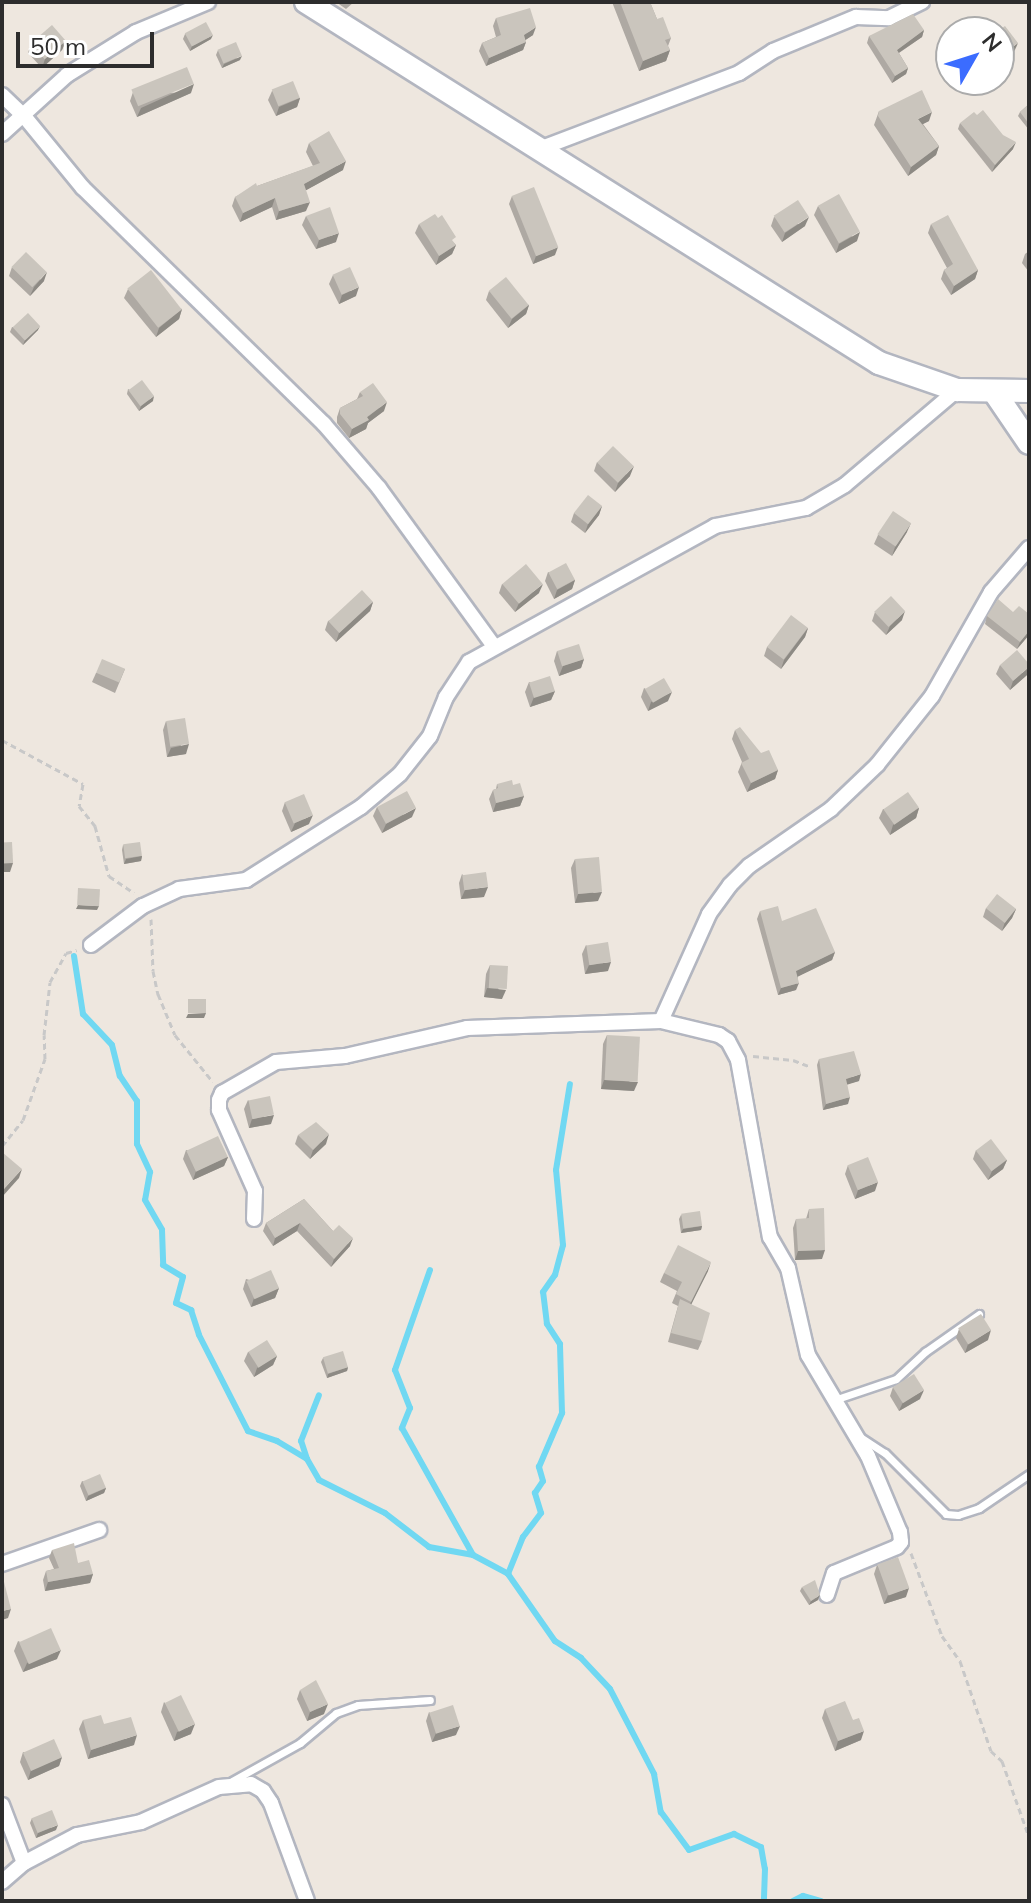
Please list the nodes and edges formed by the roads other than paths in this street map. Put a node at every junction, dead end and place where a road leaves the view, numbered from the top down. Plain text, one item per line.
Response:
1 (208, 2) edge
2 (306, 2) edge
3 (922, 2) edge
4 (2, 95) edge
5 (24, 116) junction
6 (2, 134) edge
7 (539, 149) junction
8 (957, 390) junction
9 (1029, 391) edge
10 (995, 393) junction
11 (1029, 443) edge
12 (1029, 548) edge
13 (494, 646) junction
14 (91, 945) road end
15 (661, 1021) junction
16 (254, 1219) dead end
17 (979, 1314) edge
18 (837, 1399) junction
19 (858, 1436) junction
20 (1029, 1474) edge
21 (99, 1530) dead end
22 (2, 1564) edge
23 (827, 1595) dead end
24 (430, 1700) dead end
25 (219, 1787) junction
26 (2, 1805) edge
27 (24, 1863) junction
28 (2, 1882) edge
29 (307, 1901) edge

1 - 5 street
2 - 7 street
3 - 7 street
4 - 5 street
5 - 6 street
5 - 13 street
7 - 8 street
8 - 10 street
8 - 13 street
9 - 10 street
10 - 11 street
12 - 15 street
13 - 14 street
15 - 16 street
15 - 18 street
17 - 18 lane
18 - 19 street
19 - 20 lane
19 - 23 street
21 - 22 street
24 - 25 lane
25 - 27 street
25 - 29 street
26 - 27 street
27 - 28 street

